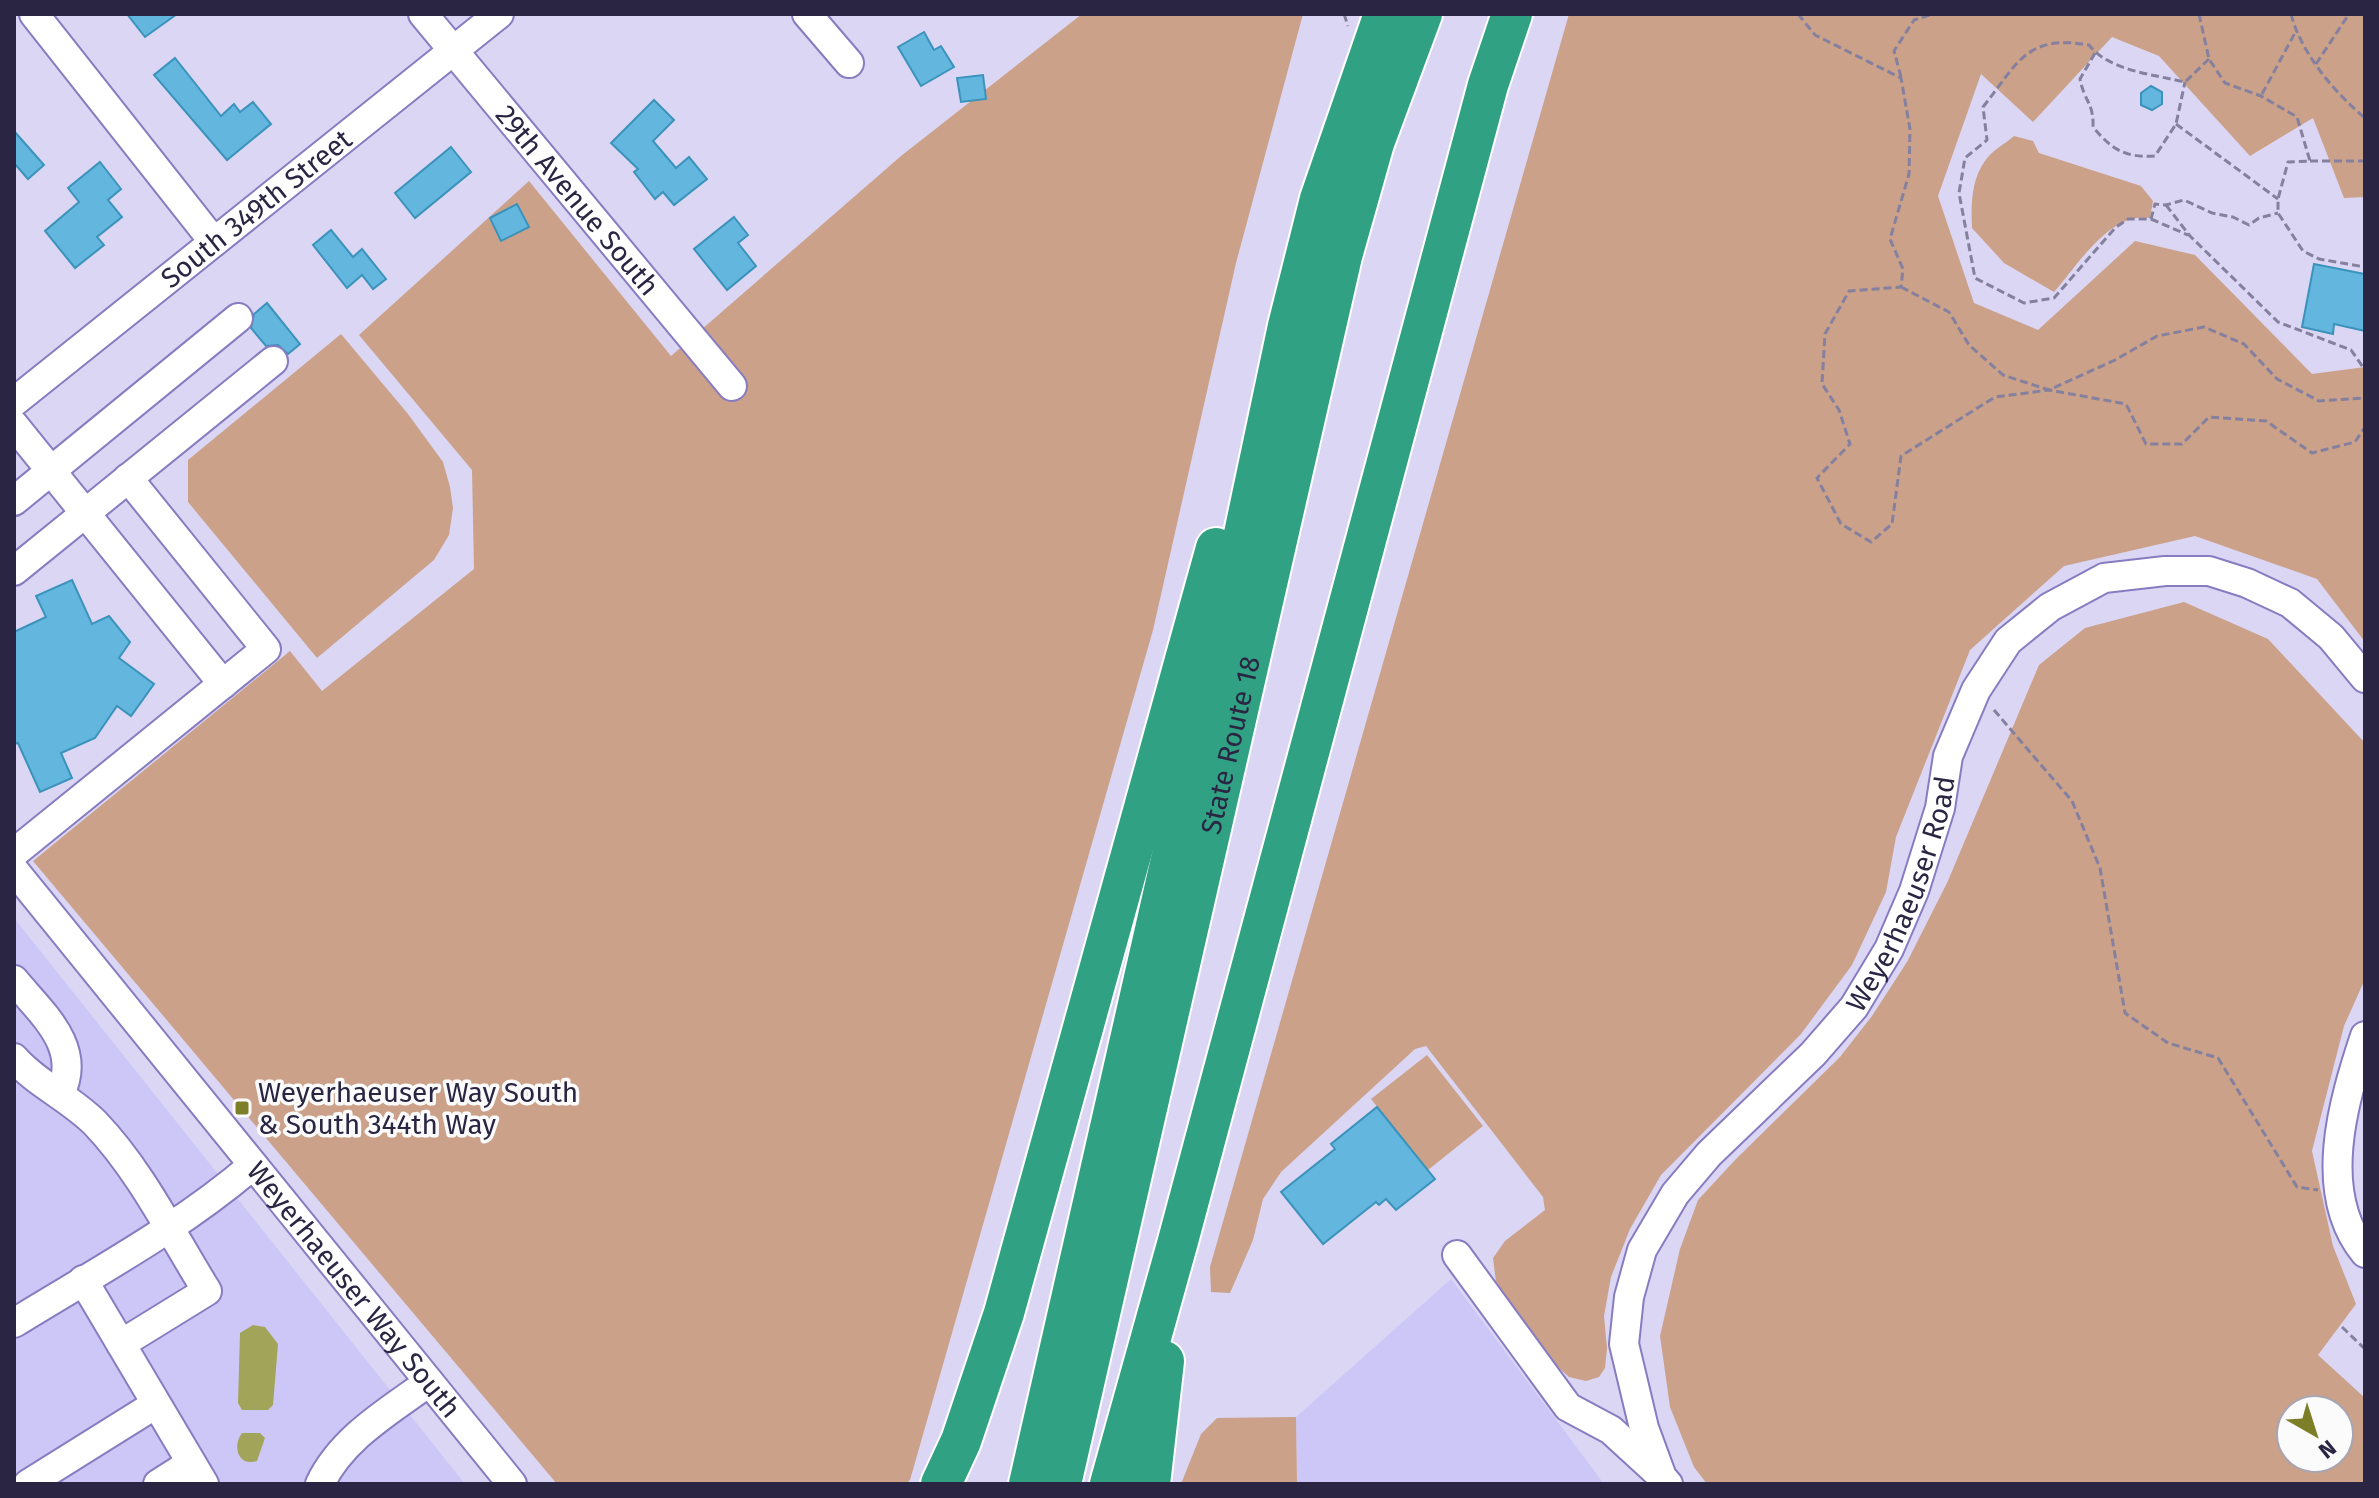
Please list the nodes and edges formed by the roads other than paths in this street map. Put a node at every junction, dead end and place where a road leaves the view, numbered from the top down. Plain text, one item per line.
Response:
1 (34, 14) edge
2 (423, 14) edge
3 (499, 14) edge
4 (807, 14) edge
5 (1384, 14) edge
6 (1422, 14) edge
7 (1512, 14) edge
8 (452, 51) junction
9 (849, 63) dead end
10 (214, 242) junction
11 (238, 318) dead end
12 (1288, 326) junction
13 (273, 361) dead end
14 (732, 386) dead end
15 (14, 402) edge
16 (14, 425) edge
17 (51, 471) junction
18 (128, 478) junction
19 (14, 501) edge
20 (85, 513) junction
21 (14, 571) edge
22 (2365, 678) edge
23 (223, 684) junction
24 (14, 853) edge
25 (14, 870) edge
26 (14, 980) edge
27 (2363, 1051) edge
28 (17, 1066) edge
29 (60, 1094) junction
30 (253, 1165) junction
31 (167, 1228) junction
32 (1178, 1241) junction
33 (2365, 1253) edge
34 (1457, 1255) dead end
35 (83, 1280) junction
36 (14, 1323) edge
37 (121, 1344) junction
38 (429, 1382) junction
39 (156, 1404) junction
40 (198, 1474) edge
41 (1665, 1480) edge
42 (28, 1484) edge
43 (158, 1484) edge
44 (320, 1484) edge
45 (512, 1484) edge
46 (941, 1484) edge
47 (1029, 1484) edge
48 (1061, 1484) edge
49 (1110, 1484) edge
50 (1150, 1484) edge

1 - 10 street
2 - 8 street, 29th Avenue South
3 - 8 street, South 349th Street
4 - 9 street
5 - 12 highway, State Route 18
6 - 48 highway, State Route 18
7 - 32 highway
8 - 10 street, South 349th Street
8 - 14 street, 29th Avenue South
10 - 15 street, South 349th Street
11 - 17 street
12 - 46 highway
12 - 47 highway, State Route 18
13 - 18 street
16 - 17 street
17 - 19 street
17 - 20 street
18 - 20 street
18 - 23 street
20 - 21 street
20 - 23 street
22 - 41 street, Weyerhaeuser Road
23 - 24 street
25 - 30 street, Weyerhaeuser Way South
26 - 29 street
27 - 33 street
28 - 29 street
29 - 31 street
30 - 31 street
30 - 38 street, Weyerhaeuser Way South
31 - 35 street
31 - 37 street
32 - 49 highway
32 - 50 highway
34 - 41 street
35 - 36 street
35 - 37 street
37 - 39 street
38 - 44 street
38 - 45 street, Weyerhaeuser Way South
39 - 40 street
39 - 42 street
40 - 43 street

